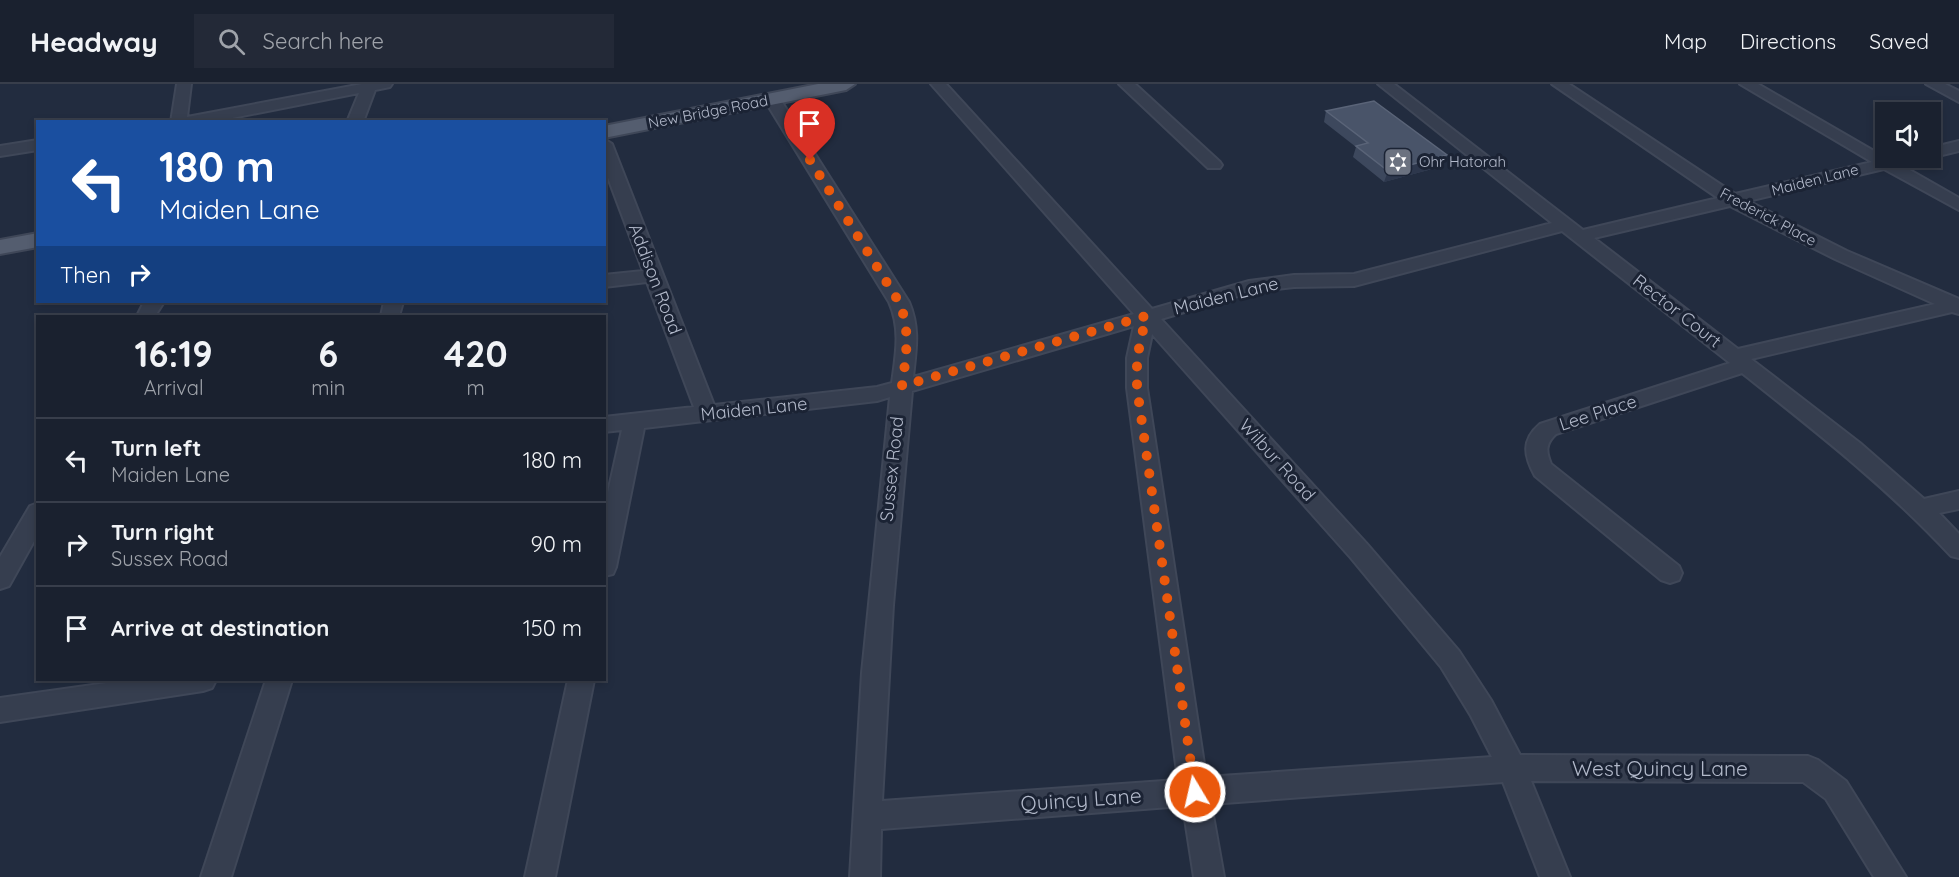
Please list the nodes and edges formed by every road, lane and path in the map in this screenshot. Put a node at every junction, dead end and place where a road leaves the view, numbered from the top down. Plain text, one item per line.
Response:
1 (184, 84) edge
2 (385, 84) edge
3 (846, 84) edge
4 (938, 84) edge
5 (1126, 84) edge
6 (1385, 84) edge
7 (1559, 84) edge
8 (1747, 84) edge
9 (1933, 84) edge
10 (369, 86) edge
11 (1959, 97) edge
12 (772, 99) junction
13 (179, 120) edge
14 (195, 120) edge
15 (356, 120) edge
16 (606, 132) edge
17 (36, 145) edge
18 (1959, 146) edge
19 (606, 149) edge
20 (1941, 150) edge
21 (0, 151) edge
22 (1875, 158) edge
23 (1214, 165) dead end
24 (1875, 166) edge
25 (1892, 168) edge
26 (1732, 200) junction
27 (1959, 205) edge
28 (1573, 230) junction
29 (36, 240) edge
30 (0, 248) edge
31 (654, 276) junction
32 (606, 281) edge
33 (1957, 306) edge
34 (1146, 316) junction
35 (1740, 361) junction
36 (902, 386) junction
37 (706, 414) junction
38 (635, 422) junction
39 (606, 425) edge
40 (1959, 500) edge
41 (1920, 508) junction
42 (36, 516) edge
43 (1959, 549) edge
44 (606, 558) edge
45 (1670, 573) dead end
46 (0, 579) edge
47 (196, 681) edge
48 (279, 681) edge
49 (581, 681) edge
50 (0, 710) edge
51 (1512, 768) junction
52 (1195, 792) junction
53 (867, 816) junction
54 (216, 877) edge
55 (540, 877) edge
56 (866, 877) edge
57 (1209, 877) edge
58 (1555, 877) edge
59 (1891, 877) edge

1 - 13 street
2 - 10 street
3 - 12 main road, New Bridge Road
4 - 34 street, Wilbur Road
5 - 23 street
6 - 28 street, Rector Court
7 - 26 street, Frederick Place
8 - 22 street
9 - 11 street
10 - 14 street
10 - 15 street
12 - 16 main road, New Bridge Road
12 - 36 street, Sussex Road
17 - 21 street
18 - 20 street
19 - 31 street, Addison Road
24 - 26 street, Maiden Lane
25 - 27 street
26 - 28 street, Maiden Lane
26 - 33 street, Frederick Place
28 - 34 street, Maiden Lane
28 - 35 street, Rector Court
29 - 30 main road
31 - 32 street
31 - 37 street, Addison Road
33 - 35 street, Lee Place
34 - 36 street, Maiden Lane
34 - 51 street, Wilbur Road
34 - 52 street
35 - 41 street, Rector Court
35 - 45 street, Lee Place
36 - 37 street, Maiden Lane
36 - 53 street, Sussex Road
37 - 38 street, Maiden Lane
38 - 39 street, Maiden Lane
38 - 44 street
40 - 41 street
41 - 43 street, Rector Court
42 - 46 street
47 - 50 street
48 - 54 street
49 - 55 street
51 - 52 street, Quincy Lane
51 - 58 street, Wilbur Road
51 - 59 street, West Quincy Lane
52 - 53 street, Quincy Lane
52 - 57 street
53 - 56 street, Sussex Road

